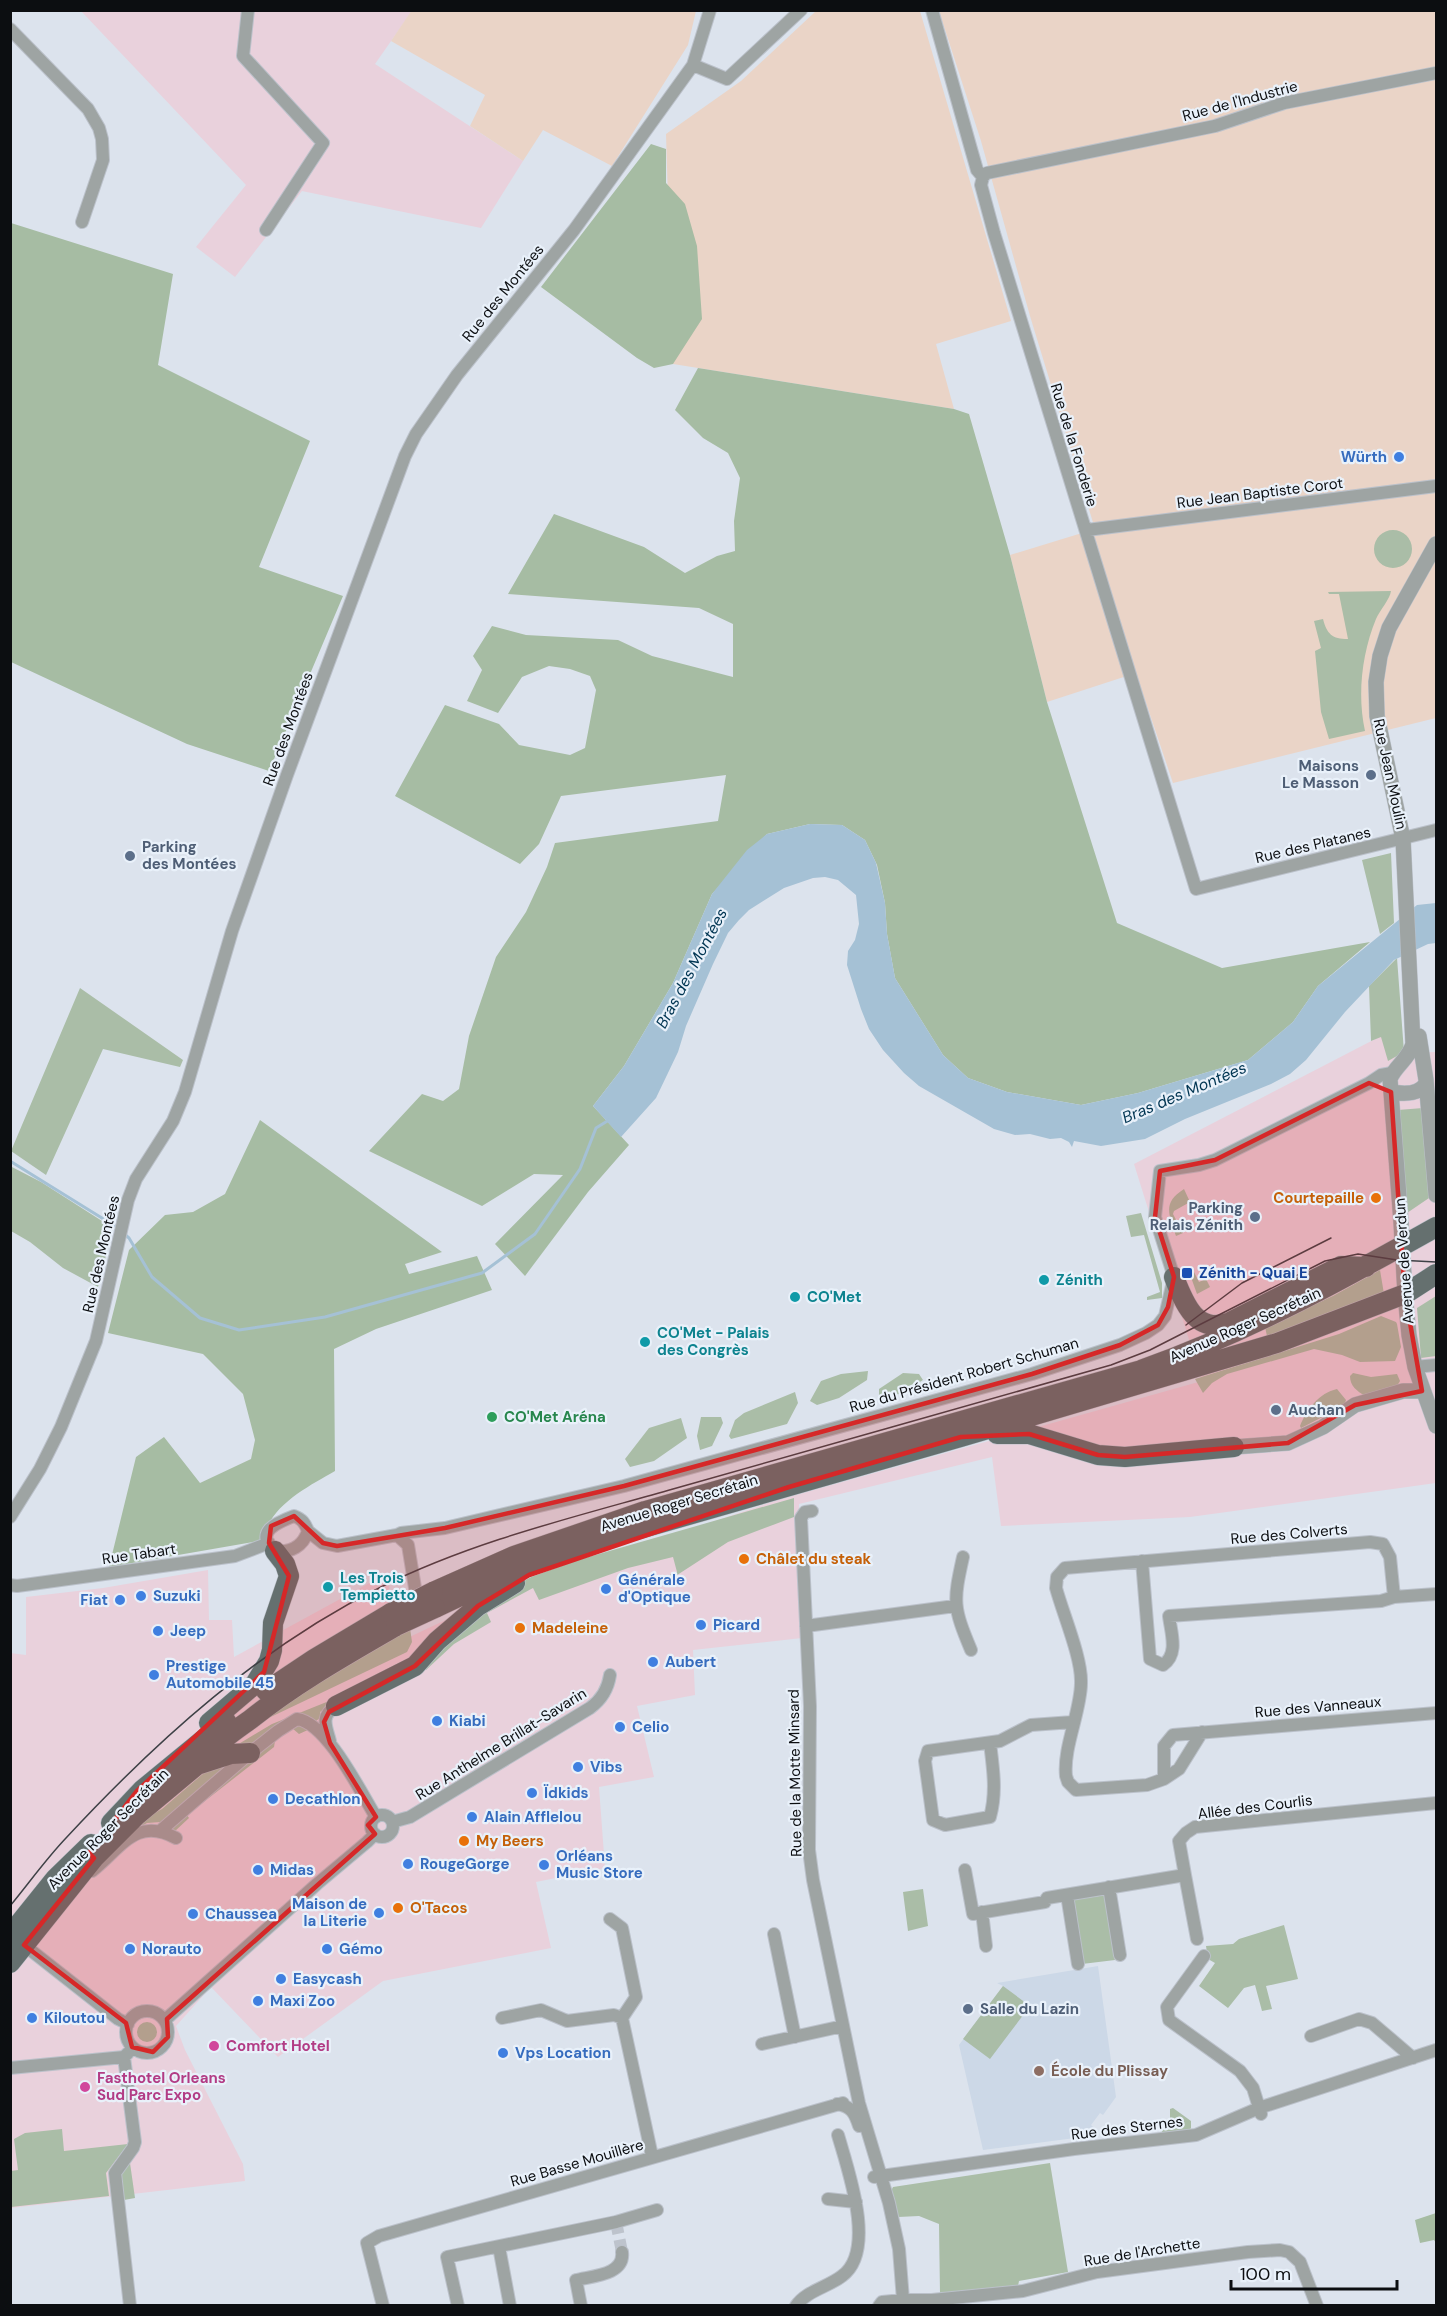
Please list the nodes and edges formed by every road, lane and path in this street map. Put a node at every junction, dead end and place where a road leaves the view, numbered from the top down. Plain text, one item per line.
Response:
1 (248, 10) edge
2 (710, 10) edge
3 (801, 10) edge
4 (932, 10) edge
5 (10, 29) edge
6 (693, 65) junction
7 (1437, 73) edge
8 (983, 177) junction
9 (82, 222) dead end
10 (266, 230) dead end
11 (1437, 486) edge
12 (1087, 530) junction
13 (1437, 544) edge
14 (1437, 830) edge
15 (1403, 839) junction
16 (1196, 889) joint
17 (1405, 910) joint
18 (1409, 961) junction
19 (1395, 1072) junction
20 (1426, 1079) junction
21 (1369, 1083) junction
22 (1391, 1092) junction
23 (1434, 1152) edge
24 (1437, 1195) edge
25 (1437, 1227) edge
26 (1402, 1246) junction
27 (1366, 1267) junction
28 (1437, 1274) edge
29 (1174, 1277) junction
30 (1405, 1294) junction
31 (1437, 1365) edge
32 (1414, 1366) junction
33 (1422, 1391) junction
34 (1437, 1426) edge
35 (961, 1437) junction
36 (1234, 1447) joint
37 (789, 1486) junction
38 (812, 1511) dead end
39 (10, 1517) edge
40 (308, 1531) junction
41 (397, 1535) junction
42 (272, 1547) junction
43 (963, 1557) dead end
44 (1142, 1561) junction
45 (10, 1585) edge
46 (1437, 1594) edge
47 (1394, 1598) junction
48 (434, 1600) junction
49 (955, 1606) junction
50 (1169, 1616) junction
51 (1146, 1618) junction
52 (393, 1620) junction
53 (421, 1625) dead end
54 (806, 1626) junction
55 (971, 1650) dead end
56 (610, 1675) dead end
57 (336, 1706) joint
58 (1437, 1713) edge
59 (1073, 1722) junction
60 (1202, 1732) junction
61 (330, 1743) junction
62 (990, 1743) junction
63 (250, 1753) junction
64 (198, 1765) junction
65 (1164, 1779) junction
66 (1437, 1803) edge
67 (118, 1815) junction
68 (376, 1817) junction
69 (392, 1822) junction
70 (160, 1831) junction
71 (375, 1834) junction
72 (176, 1838) dead end
73 (965, 1870) dead end
74 (1185, 1875) junction
75 (1110, 1887) junction
76 (68, 1890) junction
77 (1067, 1895) junction
78 (981, 1912) junction
79 (610, 1918) dead end
80 (774, 1934) dead end
81 (15, 1938) edge
82 (1197, 1940) dead end
83 (986, 1946) dead end
84 (1120, 1955) dead end
85 (1204, 1956) dead end
86 (10, 1963) edge
87 (1078, 1964) dead end
88 (502, 2018) dead end
89 (622, 2018) junction
90 (165, 2020) junction
91 (128, 2024) junction
92 (843, 2026) junction
93 (1311, 2036) dead end
94 (795, 2037) junction
95 (762, 2044) dead end
96 (1437, 2050) edge
97 (128, 2052) junction
98 (1413, 2058) junction
99 (10, 2068) edge
100 (859, 2103) junction
101 (837, 2104) junction
102 (1260, 2111) junction
103 (838, 2136) dead end
104 (652, 2156) junction
105 (881, 2178) junction
106 (828, 2199) dead end
107 (856, 2202) junction
108 (657, 2210) dead end
109 (499, 2247) junction
110 (622, 2252) dead end
111 (903, 2300) junction
112 (130, 2306) edge
113 (383, 2306) edge
114 (458, 2306) edge
115 (510, 2306) edge
116 (581, 2306) edge
117 (796, 2306) edge
118 (879, 2306) edge
119 (1317, 2306) edge

1 - 10 street
2 - 6 street, Rue des Montées
3 - 6 street
4 - 8 street, Rue de la Fonderie
5 - 9 street
6 - 39 street, Rue des Montées
7 - 8 street, Rue de l'Industrie
8 - 12 street, Rue de la Fonderie
11 - 12 street, Rue Jean Baptiste Corot
12 - 16 street, Rue de la Fonderie
13 - 15 street, Rue Jean Moulin
14 - 15 street, Rue des Platanes
15 - 16 street, Rue des Platanes
15 - 17 street, Rue Jean Moulin
17 - 18 street, Avenue de Verdun
18 - 19 street, Avenue de Verdun
18 - 20 street, Avenue de Verdun
19 - 20 street
19 - 21 street, Rue du Président Robert Schuman
19 - 22 street, Avenue de Verdun
20 - 22 street
20 - 23 street, Avenue de Verdun
21 - 22 street
21 - 29 street, Rue du Président Robert Schuman
22 - 26 street, Avenue de Verdun
23 - 24 street, Avenue de Verdun
25 - 26 main road, Avenue Roger Secrétain
26 - 27 main road, Avenue Roger Secrétain
26 - 30 street, Avenue de Verdun
27 - 29 main road
27 - 48 main road, Avenue Roger Secrétain
28 - 30 main road, Avenue Roger Secrétain
29 - 41 street, Rue du Président Robert Schuman
30 - 32 street, Avenue de Verdun
30 - 35 main road, Avenue Roger Secrétain
31 - 32 street
32 - 33 street, Avenue de Verdun
33 - 34 street, Avenue de Verdun
33 - 36 street
35 - 36 main road
35 - 37 main road, Avenue Roger Secrétain
37 - 48 main road, Avenue Roger Secrétain
37 - 57 main road
38 - 54 street, Rue de la Motte Minsard
40 - 41 street
40 - 42 street
40 - 42 street
41 - 53 street
42 - 45 street, Rue Tabart
42 - 67 main road
43 - 49 street
44 - 47 street, Rue des Colverts
44 - 51 street
44 - 59 street, Rue des Colverts
46 - 47 street
47 - 50 street
48 - 52 main road, Avenue Roger Secrétain, bridge
49 - 54 street
49 - 55 street
50 - 51 street
50 - 51 street
52 - 64 main road, Avenue Roger Secrétain
52 - 67 main road, Avenue Roger Secrétain
54 - 92 street, Rue de la Motte Minsard
56 - 69 street, Rue Anthelme Brillat-Savarin
57 - 61 street
58 - 60 street, Rue des Vanneaux
59 - 62 street
59 - 65 street
60 - 65 street
60 - 65 street, Rue des Vanneaux
61 - 63 street
61 - 68 street
62 - 62 street
63 - 64 main road
63 - 70 street
64 - 76 main road, Avenue Roger Secrétain
66 - 74 street, Allée des Courlis
67 - 81 main road, Avenue Roger Secrétain
68 - 69 street
68 - 71 street
69 - 71 street
70 - 72 street
70 - 76 street, Avenue Roger Secrétain
71 - 90 street
73 - 78 street
74 - 75 street
74 - 82 street
75 - 77 street
75 - 84 street
76 - 81 main road, Avenue Roger Secrétain
77 - 78 street
77 - 87 street
78 - 83 street
79 - 89 street
80 - 94 street
81 - 86 main road, Avenue Roger Secrétain
81 - 91 street
85 - 102 street
88 - 89 street
89 - 104 street
90 - 91 street
90 - 97 street
91 - 97 street
92 - 94 street
92 - 100 street, Rue de la Motte Minsard
93 - 98 street
94 - 95 street
96 - 98 street, Rue des Sternes
97 - 99 street
97 - 112 street
98 - 102 street, Rue des Sternes
100 - 101 street, Rue Basse Mouillère
100 - 105 street, Rue de la Motte Minsard
101 - 104 street, Rue Basse Mouillère
101 - 105 street, Rue de la Motte Minsard
102 - 105 street, Rue des Sternes
103 - 107 street
104 - 113 street, Rue Basse Mouillère
105 - 111 street, Rue de la Motte Minsard
106 - 107 street
107 - 117 street
108 - 109 street
109 - 114 street
109 - 115 street
110 - 116 street
111 - 118 street, Rue de l'Archette
111 - 119 street, Rue de l'Archette

